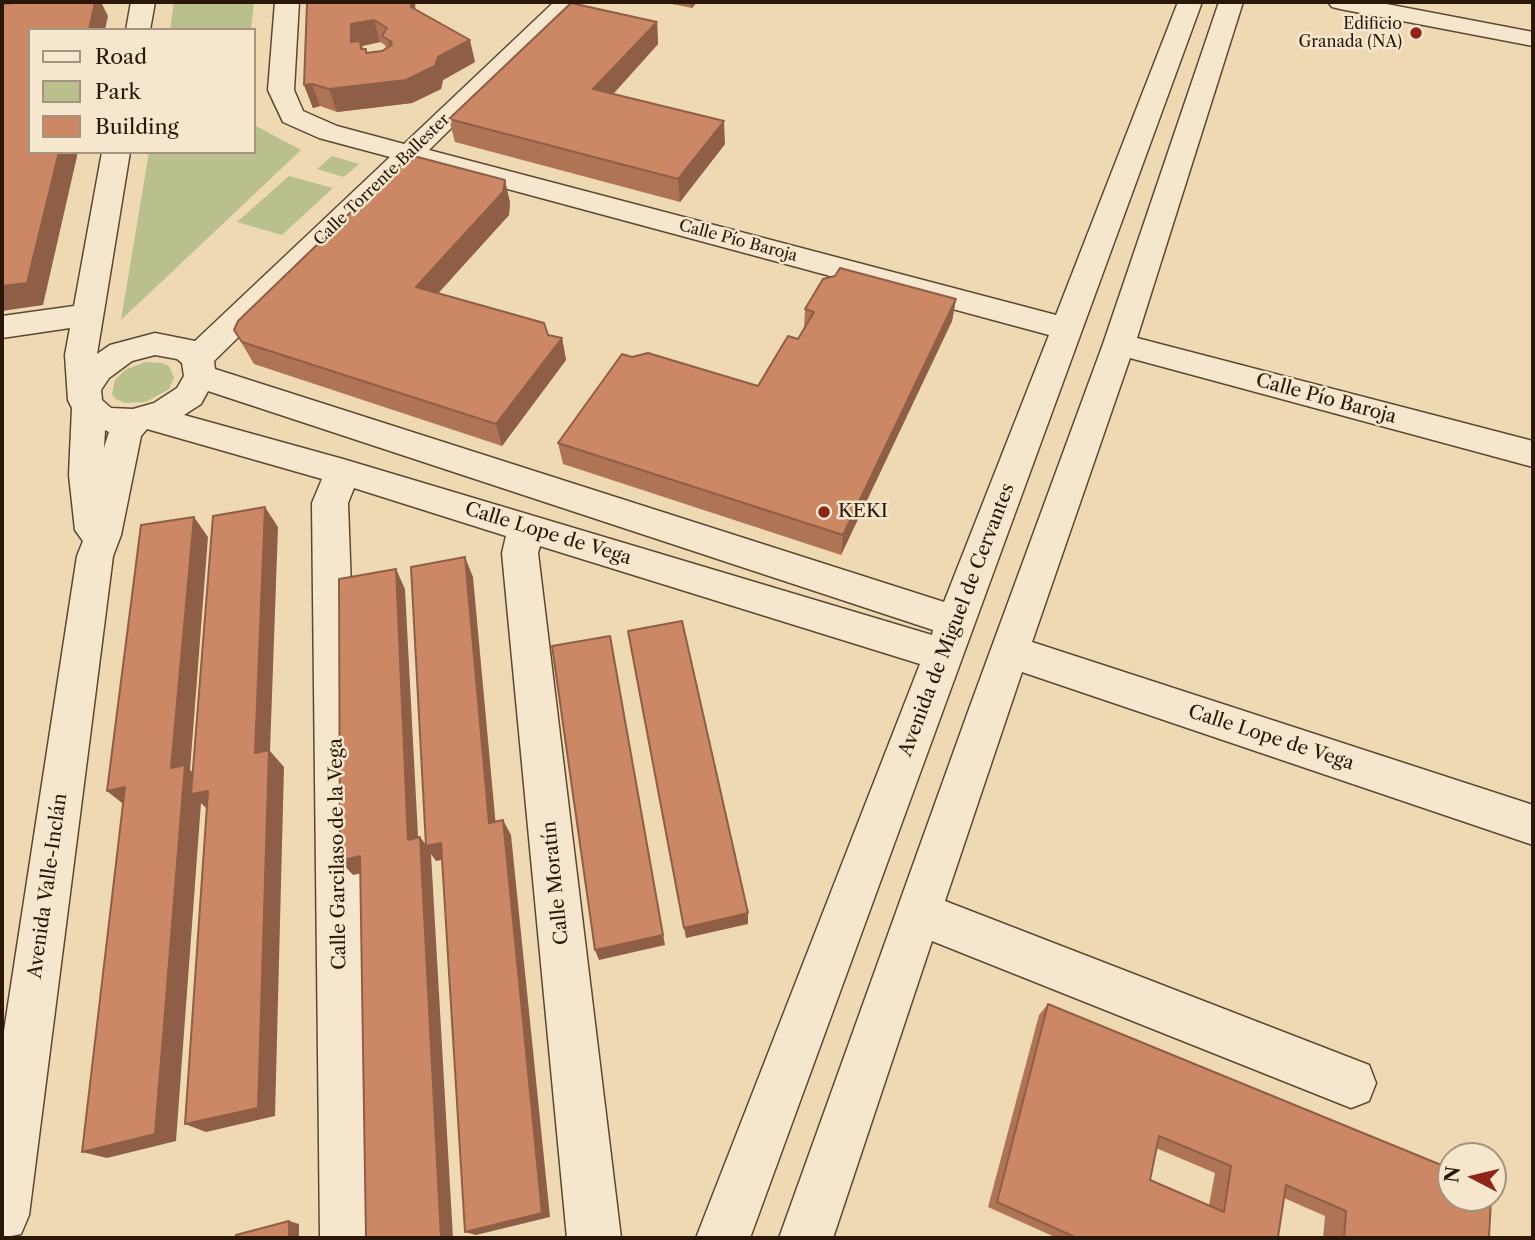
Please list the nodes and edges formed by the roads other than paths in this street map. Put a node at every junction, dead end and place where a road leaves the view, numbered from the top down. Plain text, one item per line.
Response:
1 (143, 2) edge
2 (287, 2) edge
3 (567, 2) edge
4 (1190, 2) edge
5 (1231, 2) edge
6 (1340, 2) edge
7 (138, 28) edge
8 (1533, 38) edge
9 (409, 153) junction
10 (116, 154) edge
11 (87, 315) junction
12 (2, 327) edge
13 (1067, 329) junction
14 (1119, 344) junction
15 (136, 348) junction
16 (199, 367) junction
17 (87, 399) junction
18 (142, 420) junction
19 (1533, 454) edge
20 (343, 472) junction
21 (526, 528) junction
22 (95, 556) junction
23 (950, 638) junction
24 (1010, 651) junction
25 (1533, 825) edge
26 (919, 913) junction
27 (1351, 1083) dead end
28 (2, 1215) edge
29 (347, 1238) edge
30 (594, 1238) edge
31 (723, 1238) edge
32 (806, 1238) edge

1 - 7 street
2 - 9 street, Calle Pío Baroja
3 - 9 street, Calle Torrente Ballester
4 - 13 street, Avenida de Miguel de Cervantes
5 - 14 street
6 - 8 street
9 - 13 street, Calle Pío Baroja
9 - 16 street, Calle Torrente Ballester
10 - 11 street, Avenida Valle-Inclán
11 - 12 street
11 - 15 street
11 - 17 street, Avenida Valle-Inclán
13 - 23 street, Avenida de Miguel de Cervantes
14 - 19 street, Calle Pío Baroja
14 - 24 street
15 - 16 street
15 - 17 street
16 - 18 street
16 - 23 street
17 - 18 street
17 - 22 street, Avenida Valle-Inclán
18 - 20 street, Calle Lope de Vega
18 - 22 street, Avenida Valle-Inclán
20 - 21 street, Calle Lope de Vega
20 - 29 street, Calle Garcilaso de la Vega
21 - 23 street, Calle Lope de Vega
21 - 30 street, Calle Moratín
22 - 28 street, Avenida Valle-Inclán
23 - 31 street, Avenida de Miguel de Cervantes
24 - 25 street, Calle Lope de Vega
24 - 26 street
26 - 27 street
26 - 32 street

